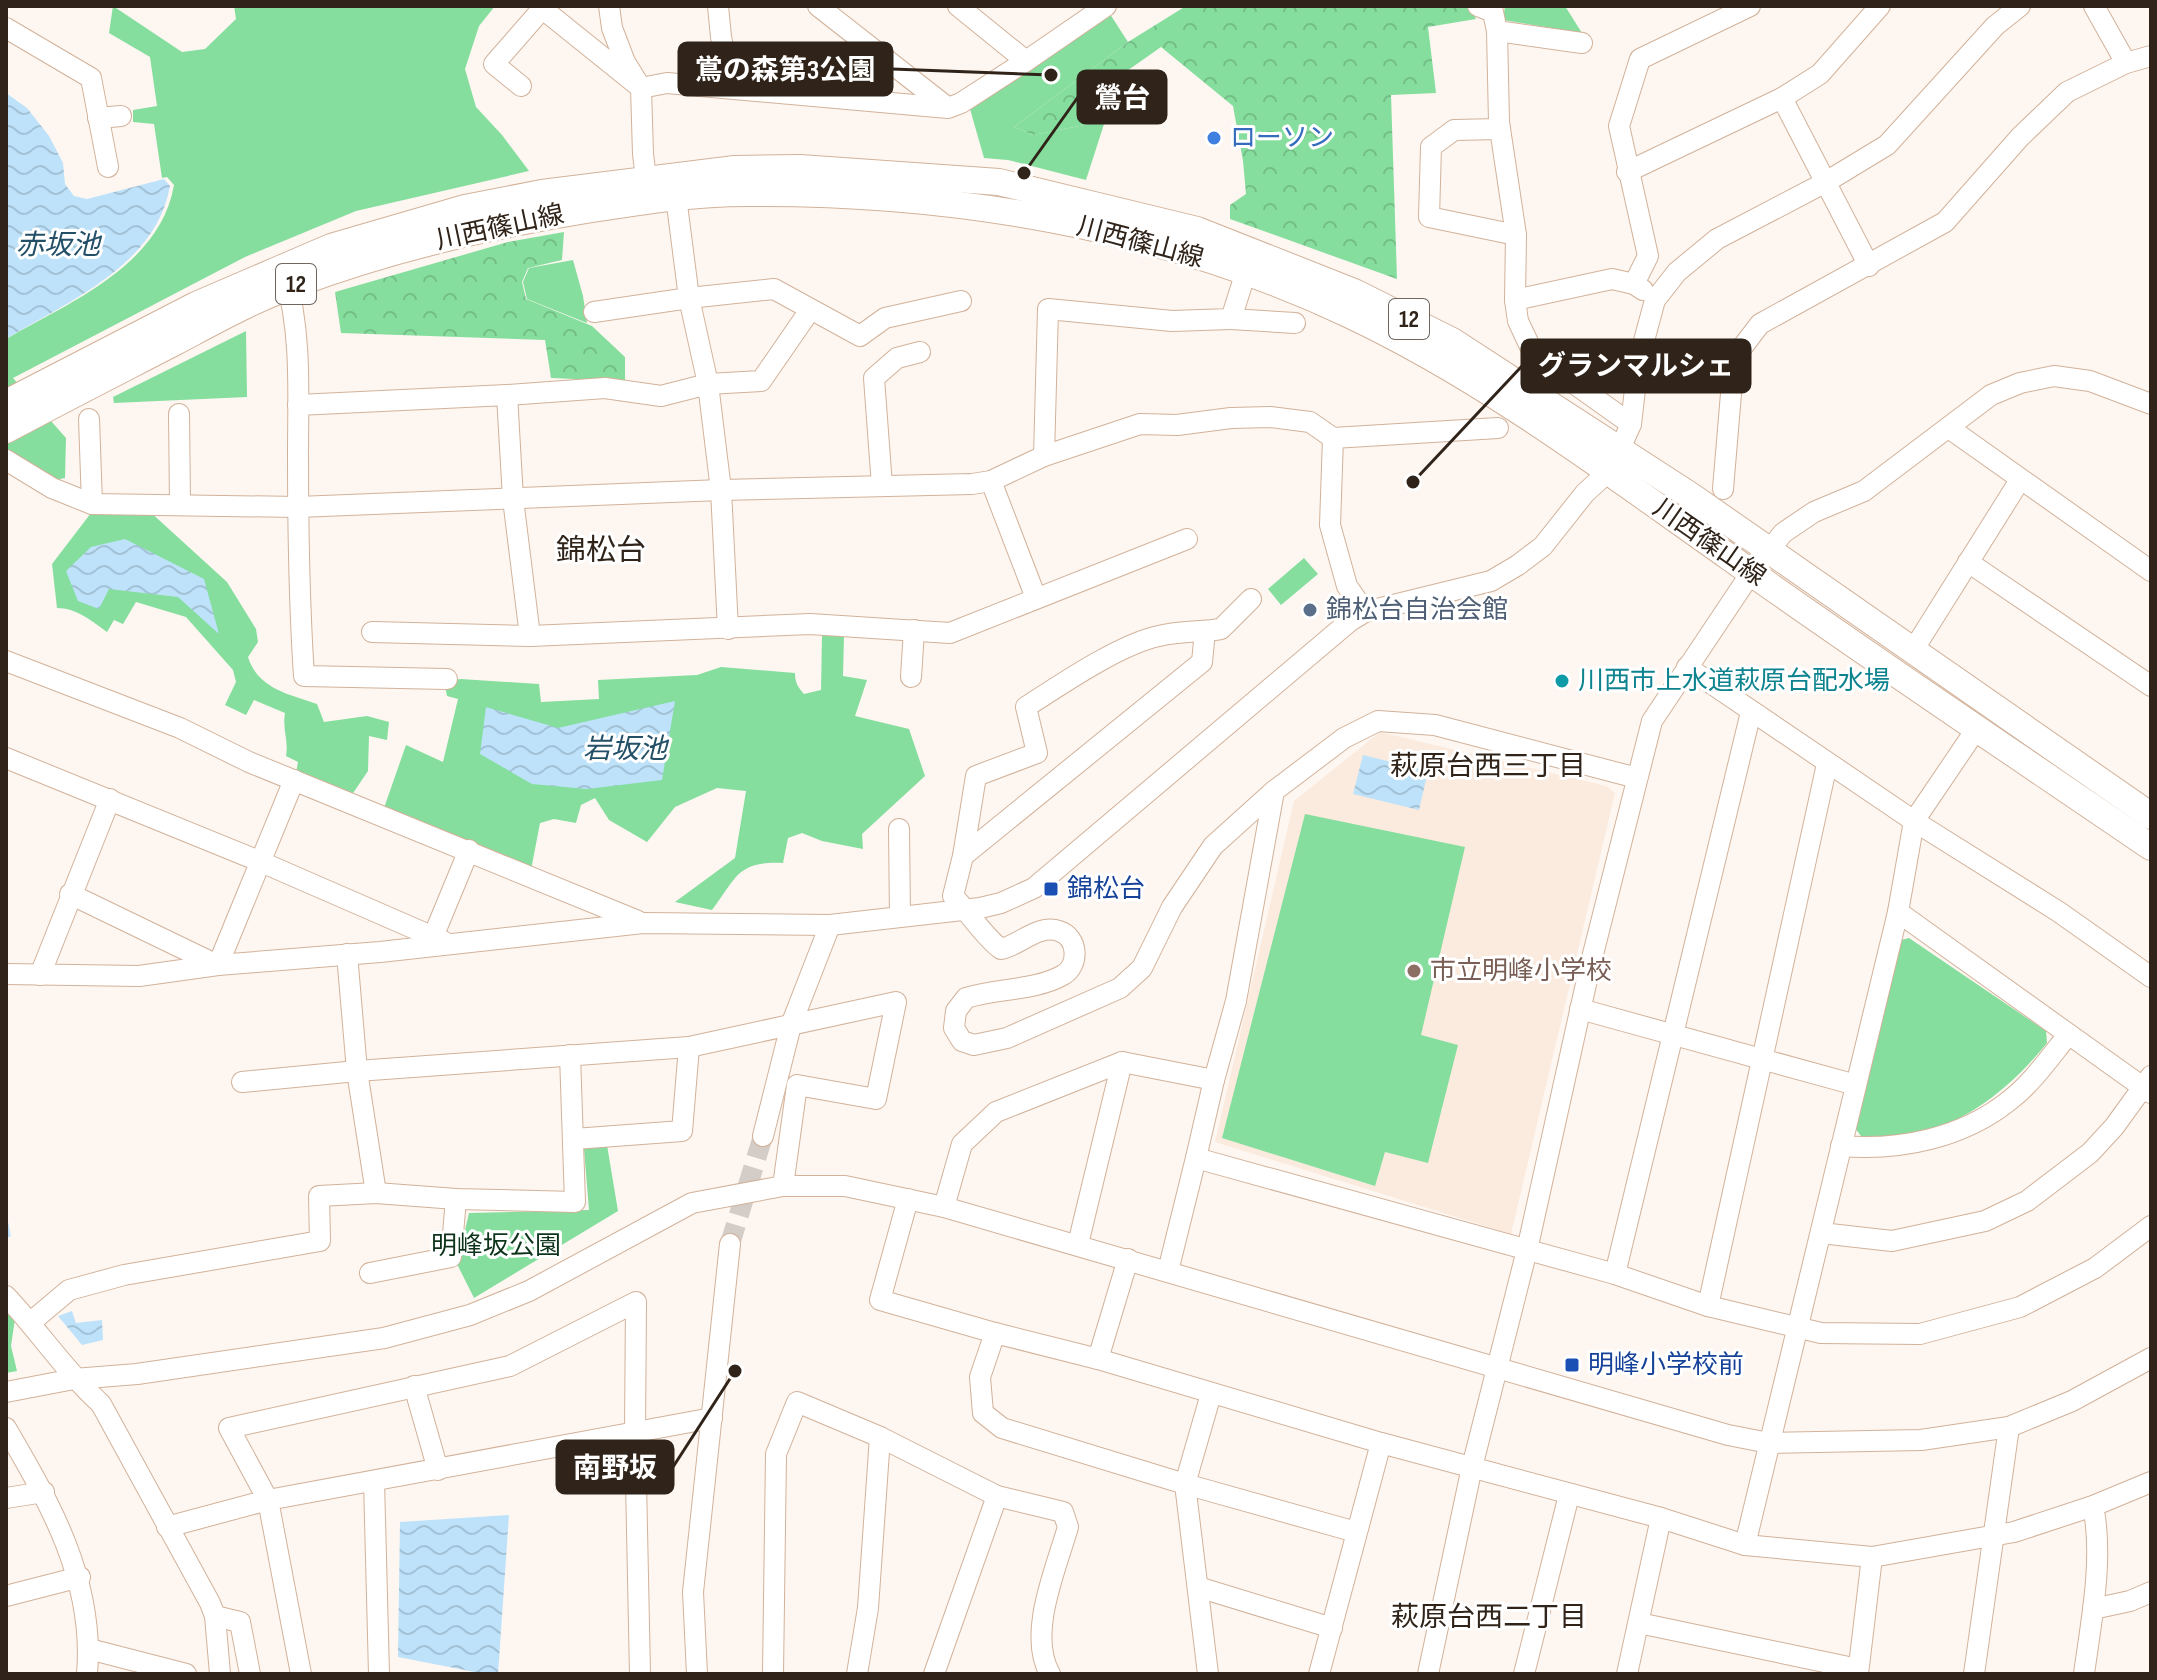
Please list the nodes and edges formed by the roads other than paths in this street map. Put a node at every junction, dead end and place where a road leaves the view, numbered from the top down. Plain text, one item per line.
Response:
1 (609, 6) edge
2 (718, 6) edge
3 (818, 6) edge
4 (958, 6) edge
5 (1478, 6) edge
6 (1750, 6) edge
7 (1880, 6) edge
8 (2020, 6) edge
9 (2094, 6) edge
10 (541, 7) edge
11 (1102, 7) edge
12 (6, 28) edge
13 (1497, 31) junction
14 (1582, 43) dead end
15 (2151, 56) edge
16 (1026, 61) junction
17 (2126, 63) junction
18 (521, 86) dead end
19 (732, 87) junction
20 (641, 88) junction
21 (1782, 98) junction
22 (948, 108) junction
23 (121, 116) dead end
24 (98, 118) junction
25 (1500, 129) junction
26 (108, 167) dead end
27 (1627, 172) junction
28 (1826, 182) junction
29 (648, 189) junction
30 (676, 197) junction
31 (1516, 235) junction
32 (1249, 262) junction
33 (1869, 266) junction
34 (285, 277) junction
35 (1634, 284) junction
36 (689, 298) junction
37 (1515, 300) junction
38 (1655, 300) junction
39 (961, 301) dead end
40 (810, 310) junction
41 (594, 312) dead end
42 (1231, 319) junction
43 (1295, 323) dead end
44 (920, 352) dead end
45 (708, 384) junction
46 (507, 395) junction
47 (40, 398) junction
48 (6, 403) edge
49 (2151, 404) edge
50 (298, 405) junction
51 (179, 414) dead end
52 (89, 419) dead end
53 (1631, 424) junction
54 (1498, 428) dead end
55 (1949, 428) junction
56 (6, 430) edge
57 (1333, 438) junction
58 (1044, 456) junction
59 (6, 460) edge
60 (1614, 460) junction
61 (2020, 480) junction
62 (991, 481) junction
63 (882, 486) junction
64 (1723, 489) dead end
65 (721, 490) junction
66 (513, 499) junction
67 (92, 504) junction
68 (180, 504) junction
69 (298, 507) junction
70 (1187, 539) dead end
71 (1768, 550) junction
72 (1968, 562) junction
73 (2151, 571) edge
74 (1751, 573) junction
75 (1036, 598) junction
76 (1251, 599) dead end
77 (1365, 612) junction
78 (728, 629) junction
79 (914, 630) junction
80 (1205, 631) junction
81 (372, 632) dead end
82 (530, 636) junction
83 (1912, 652) junction
84 (6, 661) edge
85 (1687, 667) junction
86 (911, 677) dead end
87 (447, 679) dead end
88 (2151, 686) edge
89 (1751, 712) junction
90 (1977, 728) junction
91 (6, 758) edge
92 (1827, 764) junction
93 (1637, 778) junction
94 (294, 780) junction
95 (1274, 791) junction
96 (110, 799) junction
97 (2151, 816) edge
98 (1914, 821) junction
99 (899, 829) dead end
100 (2151, 847) edge
101 (469, 850) junction
102 (963, 856) junction
103 (259, 861) junction
104 (70, 894) junction
105 (966, 909) junction
106 (1898, 912) junction
107 (900, 917) junction
108 (643, 923) junction
109 (830, 925) junction
110 (441, 940) junction
111 (347, 954) junction
112 (217, 965) junction
113 (6, 974) edge
114 (40, 975) junction
115 (2151, 977) edge
116 (1580, 1009) junction
117 (791, 1025) junction
118 (2068, 1035) junction
119 (1674, 1036) junction
120 (689, 1047) junction
121 (570, 1055) junction
122 (1763, 1058) junction
123 (1122, 1062) junction
124 (357, 1071) junction
125 (1214, 1080) junction
126 (242, 1082) dead end
127 (1856, 1085) junction
128 (2149, 1086) edge
129 (763, 1136) tunnel mouth
130 (574, 1139) junction
131 (1841, 1146) junction
132 (1196, 1158) junction
133 (783, 1186) junction
134 (376, 1193) junction
135 (456, 1199) junction
136 (908, 1199) junction
137 (944, 1207) junction
138 (2151, 1226) edge
139 (1821, 1233) junction
140 (730, 1244) tunnel mouth
141 (1078, 1244) junction
142 (1527, 1250) junction
143 (1128, 1259) junction
144 (1168, 1271) junction
145 (370, 1273) dead end
146 (1615, 1274) junction
147 (6, 1296) edge
148 (1708, 1306) junction
149 (31, 1322) junction
150 (1799, 1329) junction
151 (995, 1333) junction
152 (2151, 1358) edge
153 (1098, 1359) junction
154 (1496, 1367) junction
155 (74, 1379) junction
156 (414, 1386) junction
157 (6, 1392) edge
158 (1211, 1394) junction
159 (712, 1418) junction
160 (2009, 1427) junction
161 (6, 1428) edge
162 (635, 1432) junction
163 (880, 1437) junction
164 (1381, 1443) junction
165 (1769, 1443) junction
166 (1472, 1467) junction
167 (438, 1470) junction
168 (374, 1481) junction
169 (2151, 1482) edge
170 (1185, 1484) junction
171 (44, 1492) junction
172 (1569, 1495) junction
173 (997, 1496) junction
174 (6, 1498) edge
175 (268, 1500) junction
176 (2093, 1506) junction
177 (1661, 1518) junction
178 (167, 1527) junction
179 (1356, 1532) junction
180 (1992, 1538) junction
181 (1745, 1545) junction
182 (1872, 1557) junction
183 (80, 1577) junction
184 (1198, 1587) junction
185 (2151, 1592) edge
186 (6, 1596) edge
187 (2093, 1609) junction
188 (225, 1618) junction
189 (1639, 1623) junction
190 (1332, 1628) junction
191 (89, 1649) junction
192 (1858, 1672) edge
193 (87, 1674) edge
194 (186, 1674) edge
195 (220, 1674) edge
196 (250, 1674) edge
197 (301, 1674) edge
198 (379, 1674) edge
199 (640, 1674) edge
200 (697, 1674) edge
201 (773, 1674) edge
202 (857, 1674) edge
203 (934, 1674) edge
204 (1050, 1674) edge
205 (1208, 1674) edge
206 (1319, 1674) edge
207 (1428, 1674) edge
208 (1524, 1674) edge
209 (1627, 1674) edge
210 (1974, 1674) edge
211 (2084, 1674) edge

1 - 20 street
2 - 19 street
3 - 22 street
4 - 16 street
5 - 13 street
6 - 27 street
7 - 21 street
8 - 28 street
9 - 17 street
10 - 18 street
10 - 20 street
11 - 16 street
12 - 24 street
13 - 14 street
13 - 25 street
15 - 17 street
16 - 22 street
17 - 33 street
19 - 20 street
19 - 22 street
20 - 29 street
21 - 27 street
21 - 28 street
23 - 24 street
24 - 26 street
25 - 31 street
25 - 31 street
27 - 35 street
28 - 33 street
28 - 38 street
29 - 30 main road, 川西篠山線 / 12
29 - 32 main road, 川西篠山線 / 12
29 - 34 main road, 川西篠山線 / 12
30 - 32 main road, 川西篠山線 / 12
30 - 36 street
31 - 37 street
32 - 42 street
32 - 60 main road, 川西篠山線 / 12
33 - 64 street
34 - 47 main road, 川西篠山線 / 12
34 - 50 street
35 - 37 street
35 - 38 street
36 - 40 street
36 - 41 street
36 - 45 street
37 - 53 street
38 - 53 street
39 - 40 street
40 - 45 street
42 - 43 street
42 - 58 street
44 - 63 street
45 - 46 street
45 - 65 street
46 - 50 street
46 - 66 street
47 - 48 main road, 川西篠山線 / 12
47 - 56 main road, 川西篠山線 / 12
49 - 55 street
50 - 69 street
51 - 68 street
52 - 67 street
53 - 60 street
54 - 57 street
55 - 61 street
55 - 71 street
57 - 58 street
57 - 77 street
58 - 62 street
59 - 67 street
60 - 71 main road, 川西篠山線 / 12
60 - 74 main road, 川西篠山線 / 12
60 - 77 street
61 - 72 street
61 - 73 street
62 - 63 street
62 - 75 street
63 - 65 street
65 - 66 street
65 - 78 street
66 - 69 street
66 - 82 street
67 - 68 street
68 - 69 street
69 - 87 street
70 - 75 street
71 - 74 street
71 - 83 main road, 川西篠山線 / 12
72 - 83 street
72 - 88 street
74 - 85 street
74 - 90 main road, 川西篠山線 / 12
75 - 79 street
76 - 80 street
77 - 105 street
78 - 79 street
78 - 82 street
79 - 86 street
80 - 102 street
80 - 102 street
81 - 82 street
83 - 97 main road, 川西篠山線 / 12
84 - 94 street
85 - 89 street
85 - 93 street
89 - 92 street
89 - 119 street
90 - 98 street
90 - 100 main road, 川西篠山線 / 12
91 - 96 street
92 - 98 street
92 - 122 street
93 - 95 street
93 - 116 street
94 - 101 street
94 - 103 street
95 - 105 street
95 - 125 street
96 - 103 street
96 - 104 street
98 - 106 street
98 - 115 street
99 - 107 street
101 - 108 street
101 - 110 street
102 - 105 street
103 - 110 street
103 - 112 street
104 - 112 street
104 - 114 street
105 - 107 street
106 - 118 street
106 - 127 street
107 - 109 street
108 - 109 street
108 - 110 street
109 - 117 street
110 - 111 street
111 - 112 street
111 - 124 street
112 - 114 street
113 - 114 street
116 - 119 street
116 - 142 street
117 - 120 street
117 - 129 street
117 - 133 street
118 - 128 street
118 - 131 street
119 - 122 street
119 - 146 street
120 - 121 street
120 - 130 street
121 - 124 street
121 - 130 street
122 - 127 street
122 - 148 street
123 - 125 street
123 - 137 street
123 - 141 street
124 - 126 street
124 - 134 street
125 - 132 street
127 - 131 street
128 - 139 street
130 - 135 street
131 - 139 street
132 - 142 street
132 - 144 street
133 - 136 street
133 - 155 street
134 - 135 street
134 - 149 street
135 - 145 street
136 - 137 street
136 - 151 street
137 - 141 street
138 - 150 street
139 - 150 street
140 - 159 street
141 - 143 street
142 - 146 street
142 - 154 street
143 - 144 street
143 - 153 street
144 - 154 street
146 - 148 street
147 - 149 street
148 - 150 street
149 - 155 street
150 - 165 street
151 - 153 street
151 - 170 street
152 - 160 street
153 - 158 street
154 - 165 street
154 - 166 street
155 - 157 street
155 - 178 street
156 - 162 street
156 - 167 street
156 - 175 street
158 - 164 street
158 - 170 street
159 - 162 street
159 - 200 street
160 - 165 street
160 - 180 street
161 - 171 street
162 - 167 street
162 - 199 street
163 - 173 street
163 - 201 street
163 - 202 street
164 - 166 street
164 - 179 street
165 - 181 street
166 - 172 street
166 - 207 street
167 - 168 street
168 - 175 street
168 - 198 street
169 - 176 street
170 - 179 street
170 - 184 street
171 - 174 street
171 - 183 street
172 - 177 street
172 - 208 street
173 - 203 street
173 - 204 street
175 - 178 street
175 - 197 street
176 - 180 street
176 - 187 street
177 - 181 street
177 - 189 street
178 - 188 street
179 - 190 street
180 - 182 street
180 - 210 street
181 - 182 street
182 - 192 street
183 - 186 street
183 - 191 street
184 - 190 street
184 - 205 street
185 - 187 street
187 - 211 street
188 - 195 street
188 - 196 street
189 - 192 street
189 - 209 street
190 - 206 street
191 - 193 street
191 - 194 street

